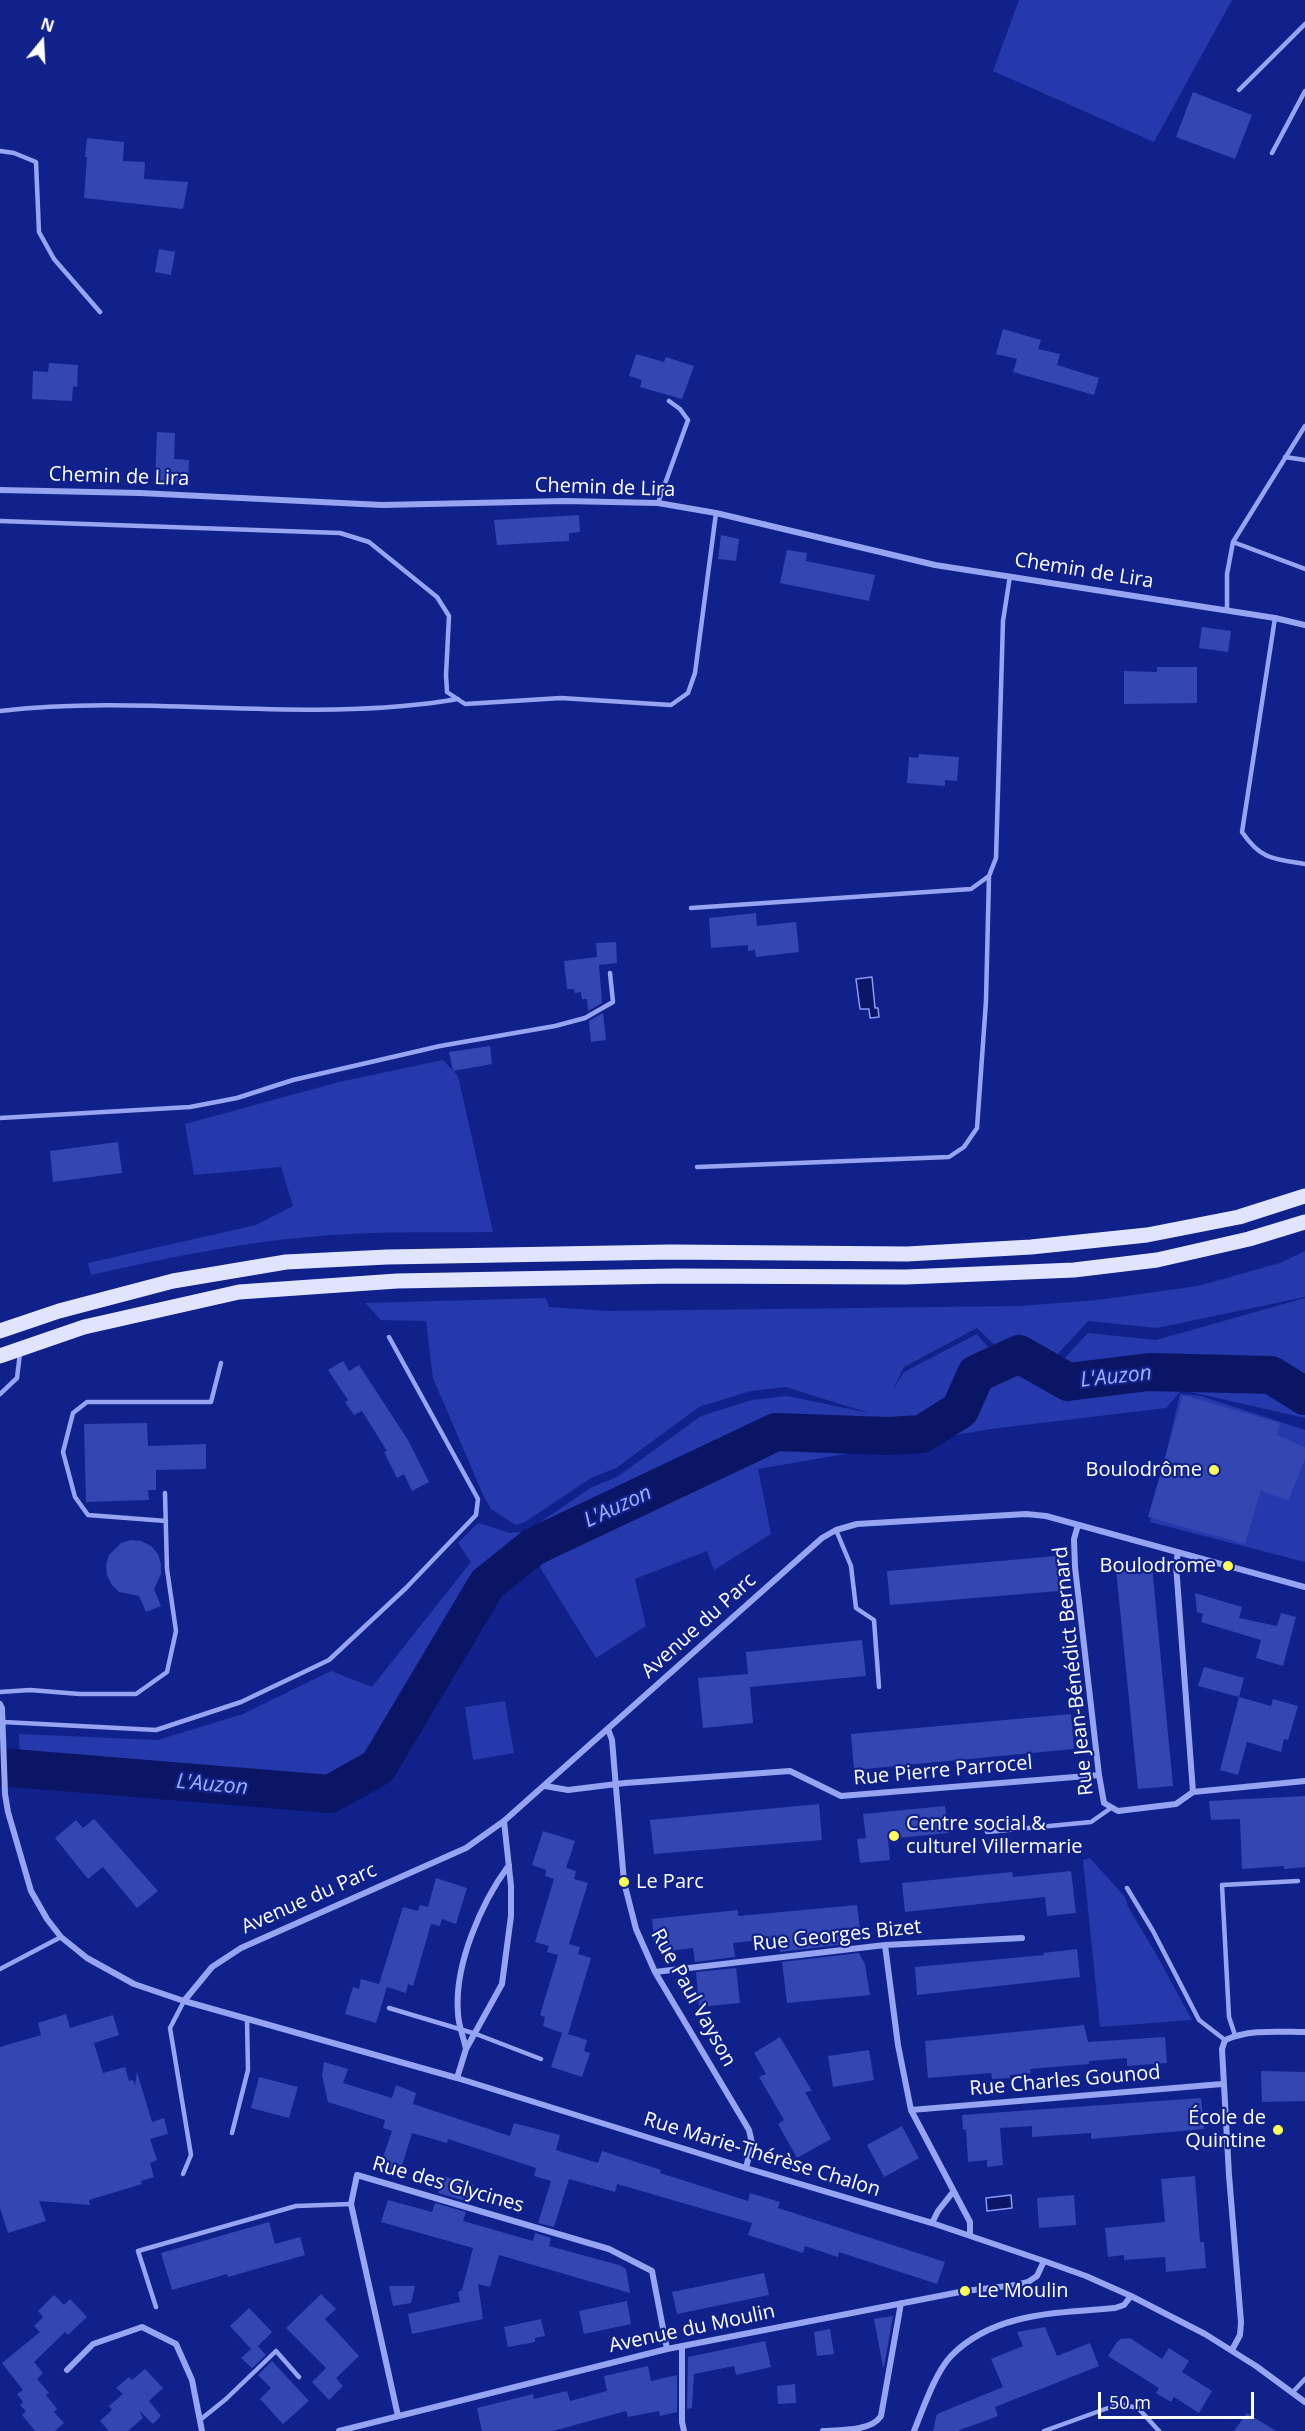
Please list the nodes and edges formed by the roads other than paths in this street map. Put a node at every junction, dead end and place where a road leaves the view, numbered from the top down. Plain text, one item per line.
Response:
1 (1305, 24) edge
2 (1239, 90) dead end
3 (1305, 91) edge
4 (0, 151) edge
5 (1272, 153) dead end
6 (100, 312) dead end
7 (669, 401) dead end
8 (1305, 426) edge
9 (1285, 457) junction
10 (1305, 460) edge
11 (0, 490) edge
12 (658, 503) junction
13 (716, 513) junction
14 (0, 521) edge
15 (1233, 542) junction
16 (1305, 569) edge
17 (1010, 576) junction
18 (1227, 610) junction
19 (1275, 618) junction
20 (1305, 625) edge
21 (458, 699) junction
22 (0, 711) edge
23 (1305, 864) edge
24 (989, 876) junction
25 (691, 908) dead end
26 (610, 973) dead end
27 (0, 1118) edge
28 (697, 1167) dead end
29 (1305, 1196) edge
30 (1305, 1222) edge
31 (0, 1330) edge
32 (389, 1337) dead end
33 (21, 1347) junction
34 (0, 1356) edge
35 (220, 1364) dead end
36 (0, 1394) edge
37 (165, 1493) dead end
38 (166, 1521) junction
39 (1077, 1525) junction
40 (836, 1530) junction
41 (1178, 1552) junction
42 (1305, 1587) edge
43 (879, 1687) dead end
44 (0, 1692) edge
45 (0, 1704) edge
46 (3, 1722) junction
47 (608, 1730) junction
48 (1099, 1774) junction
49 (1305, 1781) edge
50 (615, 1785) junction
51 (545, 1786) junction
52 (1193, 1792) junction
53 (1111, 1808) junction
54 (0, 1812) edge
55 (8, 1812) junction
56 (504, 1821) junction
57 (987, 1832) dead end
58 (508, 1865) junction
59 (1298, 1881) dead end
60 (1127, 1888) dead end
61 (61, 1937) junction
62 (1022, 1938) dead end
63 (885, 1945) junction
64 (0, 1969) edge
65 (655, 1972) junction
66 (184, 2001) junction
67 (389, 2008) dead end
68 (247, 2019) junction
69 (462, 2030) junction
70 (1305, 2032) edge
71 (476, 2034) junction
72 (1235, 2035) junction
73 (1225, 2040) junction
74 (466, 2049) junction
75 (541, 2059) dead end
76 (457, 2078) junction
77 (1222, 2084) junction
78 (911, 2110) junction
79 (232, 2133) dead end
80 (746, 2168) junction
81 (183, 2174) dead end
82 (953, 2192) junction
83 (351, 2204) junction
84 (932, 2223) junction
85 (970, 2235) junction
86 (1044, 2260) junction
87 (1131, 2296) junction
88 (901, 2303) junction
89 (156, 2307) dead end
90 (682, 2346) junction
91 (667, 2349) junction
92 (1232, 2350) junction
93 (67, 2370) dead end
94 (299, 2377) dead end
95 (1305, 2379) edge
96 (1292, 2393) junction
97 (1305, 2402) edge
98 (398, 2416) junction
99 (200, 2420) junction
100 (202, 2431) edge
101 (339, 2431) edge
102 (684, 2431) edge
103 (823, 2431) edge
104 (915, 2431) edge
105 (1044, 2431) edge
106 (1159, 2431) edge

1 - 2 lane
3 - 5 lane
4 - 6 lane
7 - 12 lane
8 - 9 lane
9 - 10 lane
9 - 15 lane
11 - 12 street, Chemin de Lira
12 - 13 street, Chemin de Lira
13 - 17 street, Chemin de Lira
13 - 21 lane
14 - 21 lane
15 - 16 lane
15 - 18 lane
17 - 18 street, Chemin de Lira
17 - 24 lane
18 - 19 street, Chemin de Lira
19 - 20 street, Chemin de Lira
19 - 23 lane
21 - 22 lane
24 - 25 lane
24 - 28 lane
26 - 27 lane
29 - 31 main road
30 - 33 main road
32 - 46 lane
33 - 34 main road
33 - 36 lane
35 - 38 lane
37 - 38 lane
38 - 44 lane
39 - 40 street, Avenue du Parc
39 - 41 street, Avenue du Parc
39 - 48 street, Rue Jean-Bénédict Bernard
40 - 43 lane
40 - 47 street, Avenue du Parc
41 - 42 street, Avenue du Parc
41 - 52 street
45 - 46 street
46 - 55 street, Rue Marie-Thérèse Chalon
47 - 50 street, Rue Paul Vayson
47 - 51 street, Avenue du Parc
48 - 50 street, Rue Pierre Parrocel
48 - 53 street, Rue Jean-Bénédict Bernard
49 - 52 street
50 - 51 street, Rue Pierre Parrocel
50 - 65 street, Rue Paul Vayson
51 - 56 street, Avenue du Parc
52 - 53 street, Rue Jean-Bénédict Bernard
53 - 57 lane
54 - 55 lane
55 - 61 street, Rue Marie-Thérèse Chalon
56 - 58 street
56 - 66 street, Avenue du Parc
58 - 69 street
58 - 71 street
59 - 72 lane
60 - 73 lane
61 - 64 lane
61 - 66 street, Rue Marie-Thérèse Chalon
62 - 63 street, Rue Georges Bizet
63 - 65 street, Rue Georges Bizet
63 - 78 street
65 - 80 street, Rue Paul Vayson
66 - 68 street, Rue Marie-Thérèse Chalon
66 - 81 lane
67 - 69 lane
68 - 76 street, Rue Marie-Thérèse Chalon
68 - 79 lane
69 - 71 lane
69 - 74 street
70 - 72 street
71 - 74 street
71 - 75 lane
72 - 73 street
73 - 77 street
74 - 76 street
76 - 80 street, Rue Marie-Thérèse Chalon
77 - 78 street, Rue Charles Gounod
77 - 92 street
78 - 82 street
80 - 84 street, Rue Marie-Thérèse Chalon
82 - 84 street
82 - 85 street
83 - 89 lane
83 - 91 street, Rue des Glycines
83 - 98 street, Rue des Glycines
84 - 85 street, Rue Marie-Thérèse Chalon
85 - 86 street, Rue Marie-Thérèse Chalon
86 - 87 street, Rue Marie-Thérèse Chalon
86 - 88 street, Avenue du Moulin
87 - 92 street, Rue Marie-Thérèse Chalon
87 - 104 street
88 - 90 street, Avenue du Moulin
88 - 103 street
90 - 91 street, Avenue du Moulin
90 - 102 street
91 - 98 street, Avenue du Moulin
92 - 96 street, Rue Marie-Thérèse Chalon
93 - 99 street
94 - 99 lane
95 - 96 lane
96 - 97 street, Rue Marie-Thérèse Chalon
98 - 101 street, Avenue du Moulin
99 - 100 street
105 - 106 lane

